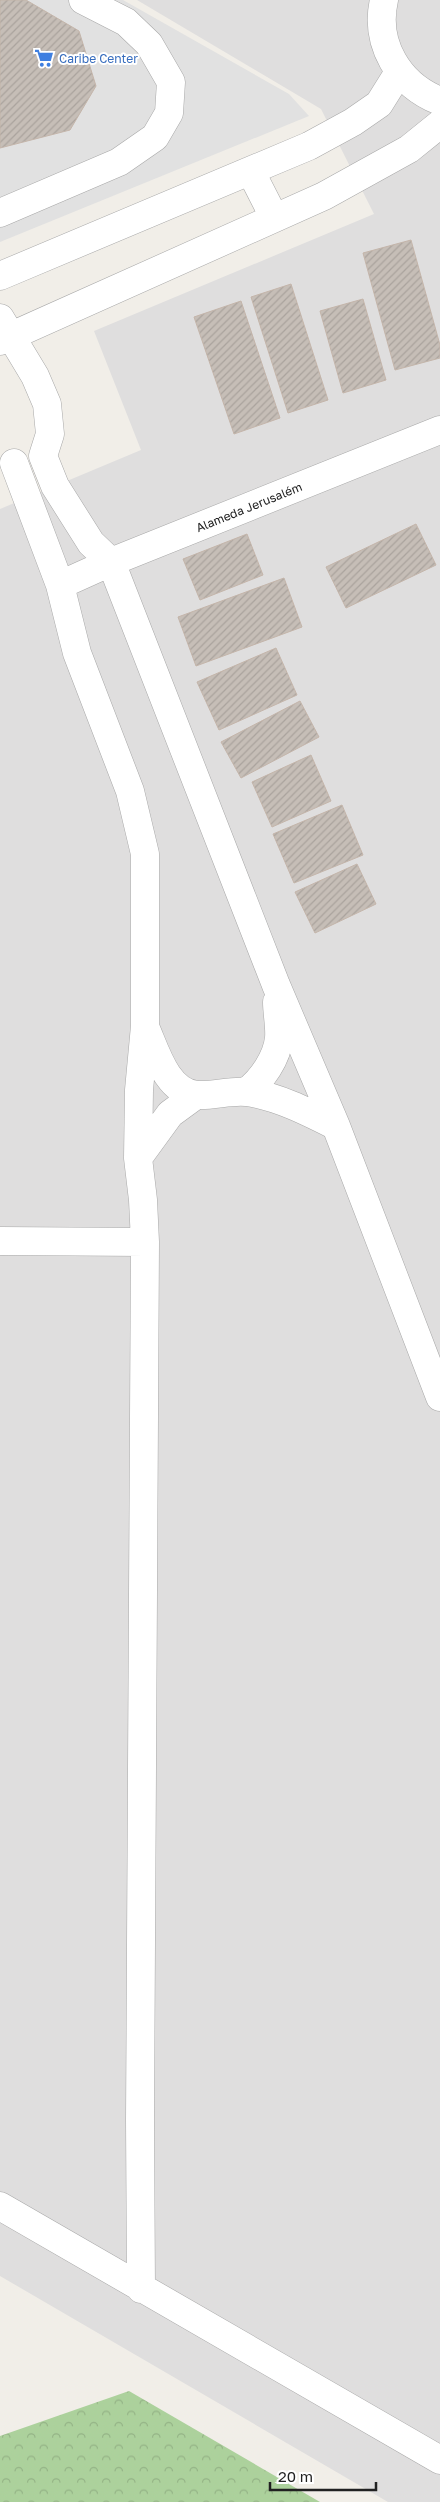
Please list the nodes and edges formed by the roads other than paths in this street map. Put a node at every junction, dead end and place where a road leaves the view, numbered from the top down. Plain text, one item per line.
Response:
1 (82, 0) edge
2 (384, 0) edge
3 (399, 72) junction
4 (440, 101) edge
5 (440, 124) edge
6 (251, 172) junction
7 (0, 213) edge
8 (274, 217) junction
9 (0, 276) edge
10 (4, 332) edge
11 (440, 430) edge
12 (43, 456) junction
13 (7, 459) edge
14 (111, 562) junction
15 (60, 586) junction
16 (276, 985) junction
17 (145, 1026) junction
18 (246, 1092) junction
19 (196, 1095) junction
20 (336, 1126) junction
21 (138, 1158) junction
22 (0, 1241) edge
23 (145, 1242) junction
24 (440, 1397) edge
25 (0, 2206) edge
26 (141, 2289) junction
27 (440, 2460) edge

1 - 7 street
2 - 3 street
3 - 4 street
3 - 6 street
5 - 8 street
6 - 8 street
6 - 9 street
8 - 10 street
10 - 12 street
11 - 14 street, Alameda Jerusalém
12 - 13 street
12 - 14 street
13 - 15 street
14 - 15 street, Alameda Jerusalém
14 - 16 street
15 - 17 street
16 - 18 street
16 - 20 street
17 - 19 street
17 - 21 street
18 - 19 street
18 - 20 street
19 - 21 street
20 - 24 street
21 - 23 street
22 - 23 street
23 - 26 street
25 - 26 street
26 - 27 street

